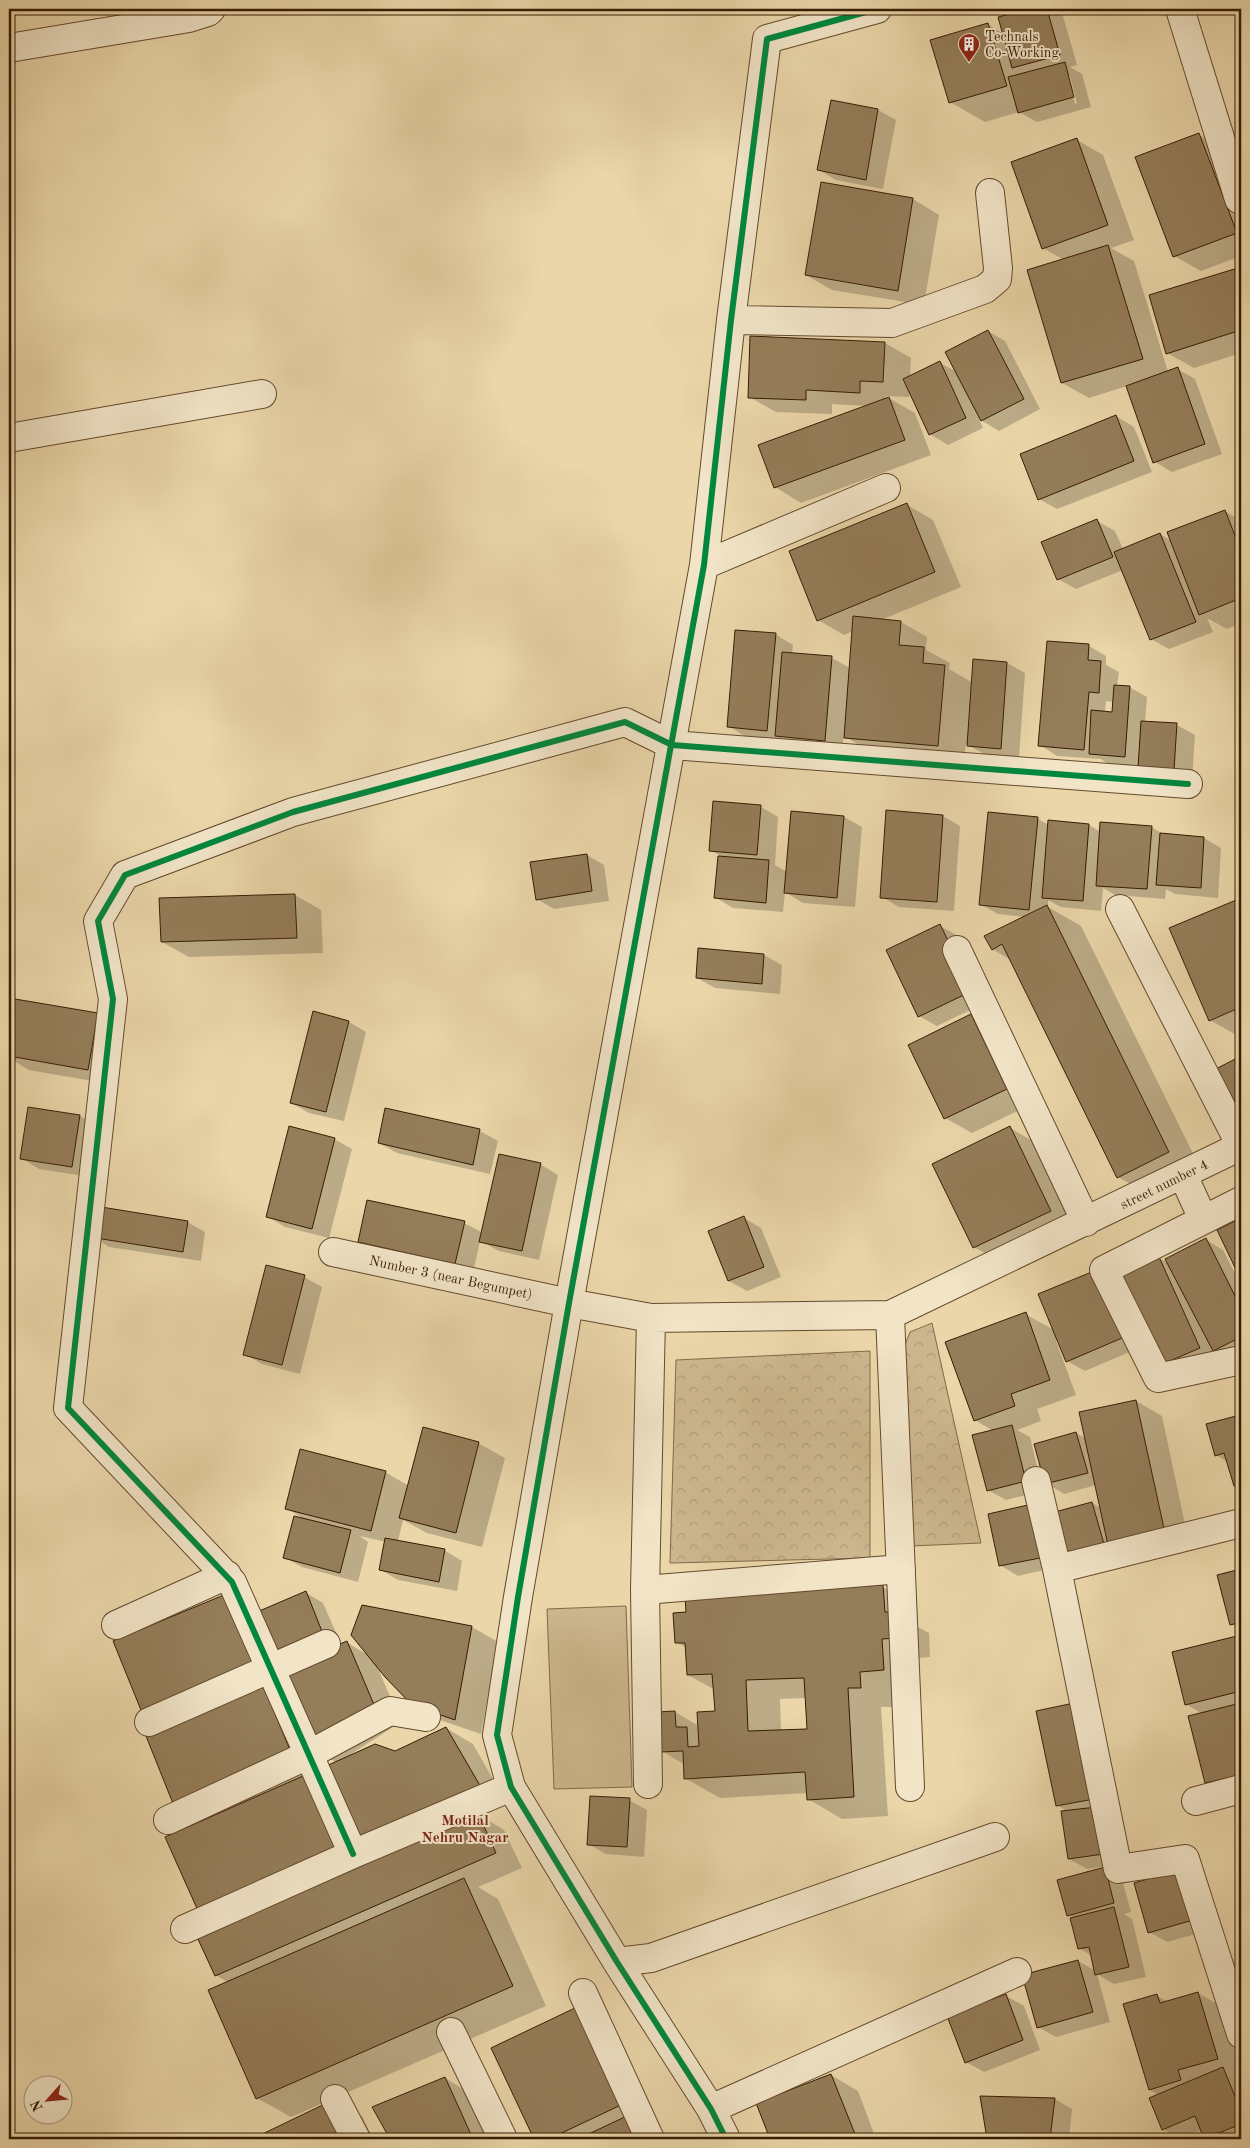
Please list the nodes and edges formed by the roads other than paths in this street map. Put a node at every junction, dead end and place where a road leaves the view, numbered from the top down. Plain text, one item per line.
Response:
1 (210, 9) edge
2 (877, 9) edge
3 (1180, 9) edge
4 (9, 48) edge
5 (990, 194) dead end
6 (1239, 199) dead end
7 (731, 320) junction
8 (262, 394) dead end
9 (9, 438) edge
10 (886, 488) dead end
11 (704, 565) junction
12 (672, 745) junction
13 (1188, 784) dead end
14 (1120, 909) dead end
15 (957, 950) dead end
16 (1241, 1146) edge
17 (1183, 1175) junction
18 (1241, 1201) edge
19 (1203, 1219) junction
20 (1086, 1222) junction
21 (333, 1252) dead end
22 (569, 1303) junction
23 (890, 1315) junction
24 (651, 1318) junction
25 (1241, 1360) edge
26 (1036, 1481) dead end
27 (1241, 1524) edge
28 (901, 1569) junction
29 (1057, 1570) junction
30 (227, 1575) junction
31 (645, 1590) junction
32 (116, 1625) dead end
33 (326, 1644) dead end
34 (270, 1668) junction
35 (426, 1716) dead end
36 (149, 1722) dead end
37 (308, 1755) junction
38 (648, 1784) dead end
39 (910, 1786) dead end
40 (511, 1787) junction
41 (1241, 1789) edge
42 (1196, 1801) dead end
43 (168, 1820) dead end
44 (995, 1837) dead end
45 (353, 1854) junction
46 (185, 1929) dead end
47 (617, 1962) junction
48 (1017, 1972) dead end
49 (583, 1994) dead end
50 (451, 2032) dead end
51 (1241, 2034) edge
52 (336, 2100) dead end
53 (710, 2109) junction
54 (356, 2139) edge
55 (503, 2139) edge
56 (650, 2139) edge
57 (726, 2139) edge

1 - 4 street
2 - 7 street
3 - 6 street
5 - 7 street
7 - 11 street
8 - 9 street
10 - 11 street
11 - 12 street
12 - 13 street
12 - 22 street
12 - 30 street
14 - 16 street
15 - 20 street
16 - 17 street, street number 4
17 - 19 street
17 - 20 street, street number 4
18 - 19 street
19 - 25 street
20 - 23 street, street number 4
21 - 22 street, Number 3 (near Begumpet)
22 - 24 street, Number 3 (near Begumpet)
22 - 40 street
23 - 24 street, Number 3 (near Begumpet)
23 - 28 street
24 - 31 street
26 - 29 street
27 - 29 street
28 - 31 street
28 - 39 street
29 - 51 street
30 - 32 street
30 - 34 street
31 - 38 street
33 - 34 street
34 - 36 street
34 - 37 street
35 - 37 street
37 - 43 street
37 - 45 street
40 - 45 street
40 - 47 street
41 - 42 street
44 - 47 street
45 - 46 street
47 - 53 street
48 - 53 street
49 - 56 street
50 - 55 street
52 - 54 street
53 - 57 street

